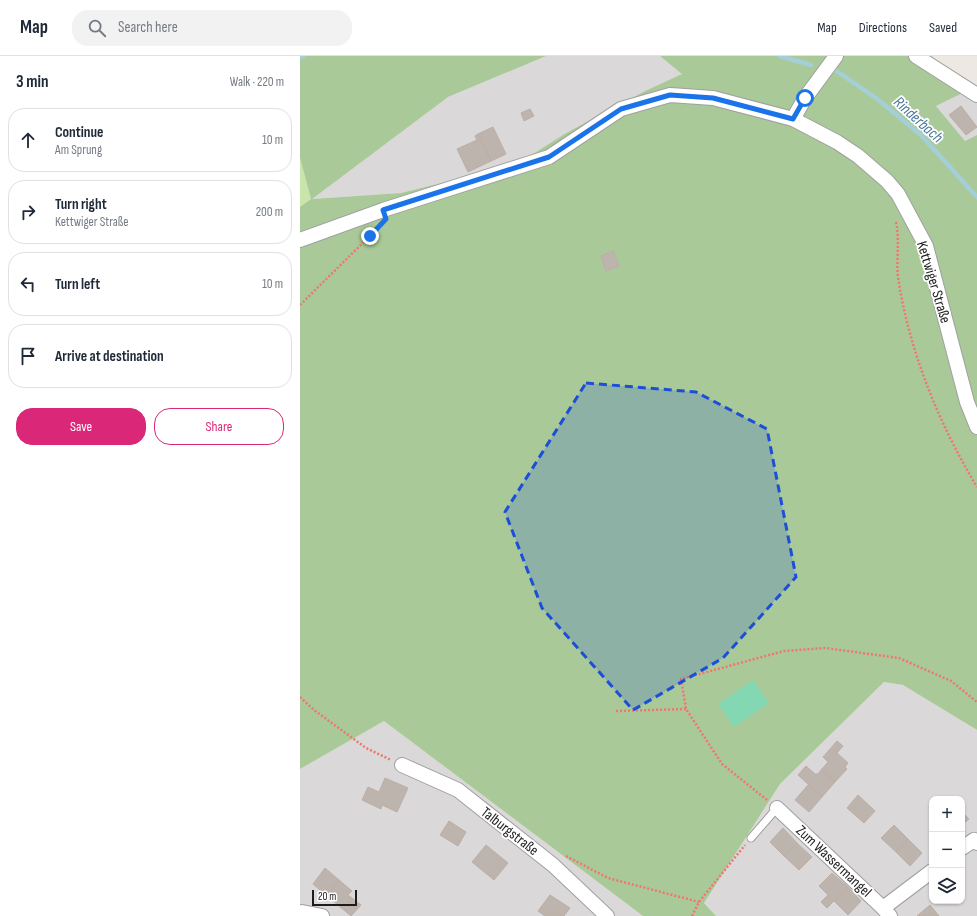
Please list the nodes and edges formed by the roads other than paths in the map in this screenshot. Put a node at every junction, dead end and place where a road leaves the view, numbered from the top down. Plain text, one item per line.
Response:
1 (836, 56) edge
2 (916, 56) edge
3 (977, 95) edge
4 (793, 119) junction
5 (300, 240) edge
6 (977, 427) edge
7 (402, 765) road end
8 (777, 808) joint
9 (751, 838) road end
10 (977, 843) edge
11 (965, 846) edge
12 (929, 874) edge
13 (302, 912) dead end
14 (887, 912) edge
15 (322, 916) edge
16 (606, 916) edge

1 - 4 street
2 - 3 street
4 - 5 street, Kettwiger Straße
4 - 6 street, Kettwiger Straße
7 - 16 street, Talburgstraße
8 - 9 lane
8 - 14 street, Zum Wassermangel
10 - 11 street
12 - 14 street
13 - 15 street

